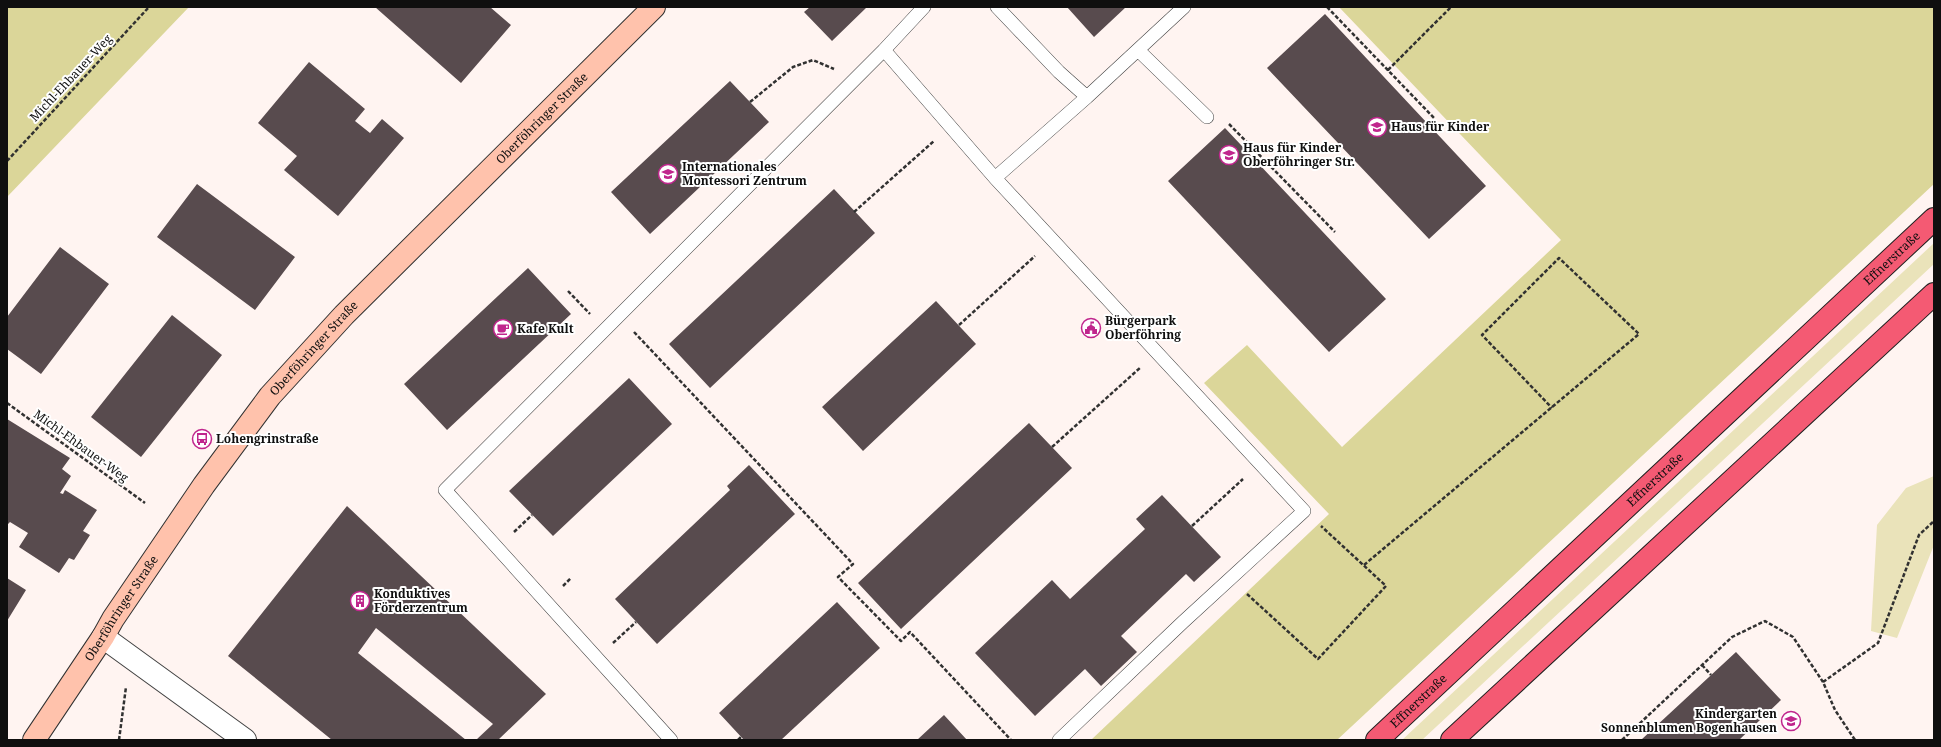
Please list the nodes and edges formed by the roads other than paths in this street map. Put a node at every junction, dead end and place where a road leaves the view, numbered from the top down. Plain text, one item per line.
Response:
1 (654, 7) edge
2 (924, 7) edge
3 (997, 7) edge
4 (1184, 7) edge
5 (884, 50) junction
6 (1138, 50) junction
7 (1087, 97) junction
8 (1207, 117) dead end
9 (995, 178) junction
10 (1934, 219) edge
11 (1934, 294) edge
12 (103, 636) junction
13 (34, 740) edge
14 (245, 740) edge
15 (671, 740) edge
16 (1059, 740) edge
17 (1377, 740) edge
18 (1452, 740) edge

1 - 12 main road, Oberföhringer Straße
2 - 5 lane
3 - 7 lane
4 - 6 lane
5 - 9 lane
5 - 15 lane
6 - 7 lane
6 - 8 lane
7 - 9 lane
9 - 16 lane
10 - 17 highway, Effnerstraße
11 - 18 highway
12 - 13 main road, Oberföhringer Straße
12 - 14 street

